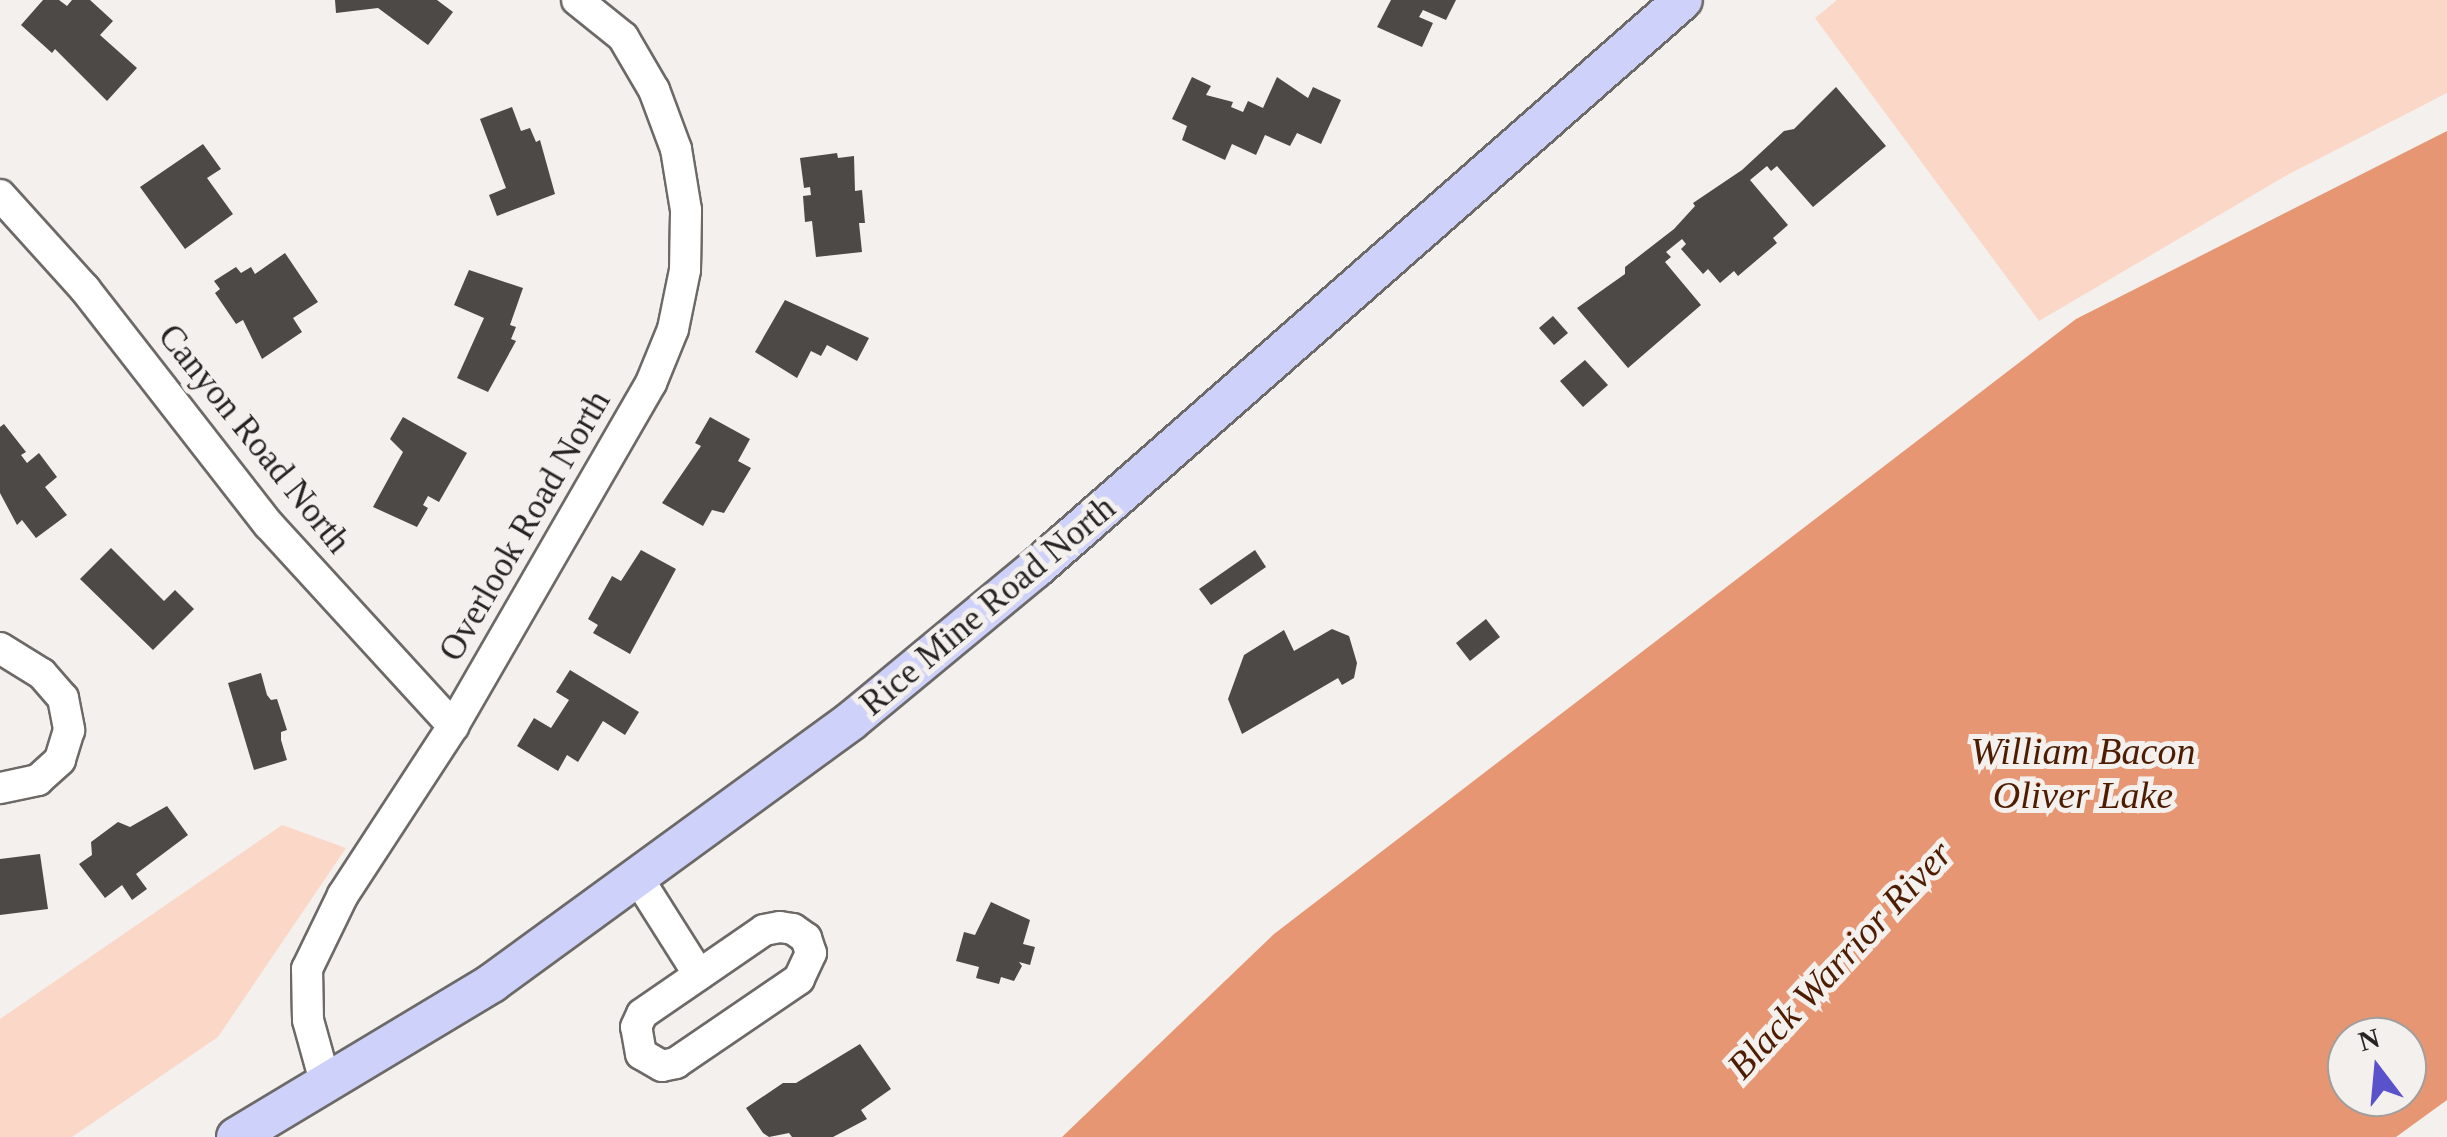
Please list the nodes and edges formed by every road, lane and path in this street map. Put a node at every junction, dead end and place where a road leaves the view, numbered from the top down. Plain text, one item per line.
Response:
1 (577, 0) edge
2 (1683, 0) edge
3 (0, 195) edge
4 (0, 648) edge
5 (453, 726) junction
6 (0, 788) edge
7 (639, 880) junction
8 (700, 975) junction
9 (326, 1085) junction
10 (236, 1137) edge

1 - 5 street, Overlook Road North
2 - 7 main road, Rice Mine Road North
3 - 5 street, Canyon Road North
4 - 6 street
5 - 9 street, Overlook Road North
7 - 8 street
7 - 9 main road, Rice Mine Road North
8 - 8 street
9 - 10 main road, Rice Mine Road North

